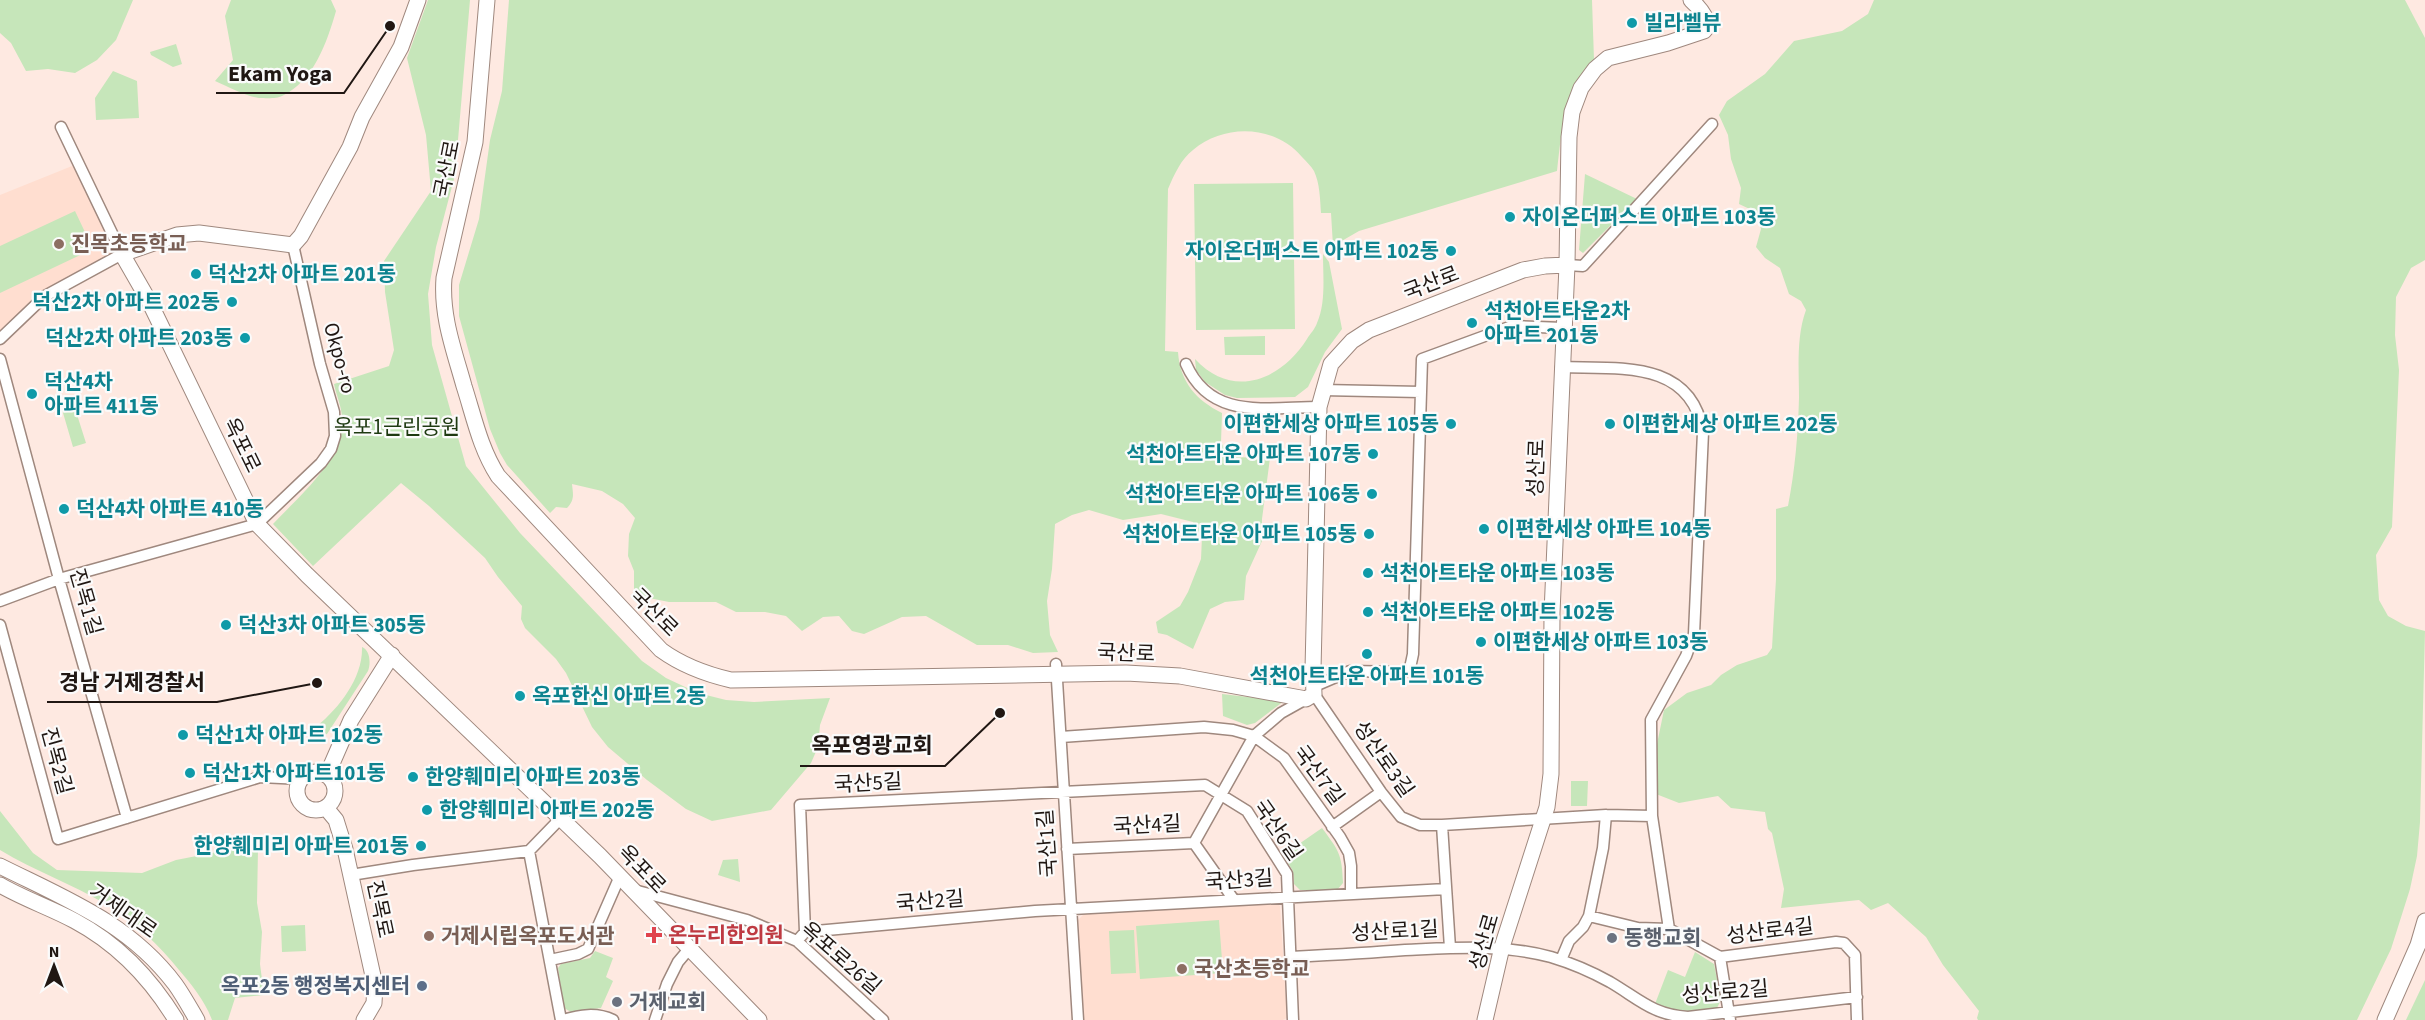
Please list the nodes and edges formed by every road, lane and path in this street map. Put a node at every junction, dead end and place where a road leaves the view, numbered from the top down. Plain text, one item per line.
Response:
1 (418, 0) edge
2 (487, 0) edge
3 (494, 0) edge
4 (1691, 0) edge
5 (1712, 124) dead end
6 (61, 127) dead end
7 (292, 245) junction
8 (122, 254) junction
9 (1567, 265) junction
10 (1563, 328) junction
11 (0, 339) edge
12 (0, 359) edge
13 (1186, 364) dead end
14 (1561, 367) junction
15 (1322, 390) junction
16 (1421, 392) junction
17 (1319, 407) junction
18 (257, 524) junction
19 (59, 579) junction
20 (0, 601) edge
21 (0, 625) edge
22 (392, 655) junction
23 (1056, 669) junction
24 (1312, 693) junction
25 (1254, 736) junction
26 (1061, 737) junction
27 (327, 776) junction
28 (302, 779) junction
29 (1380, 792) junction
30 (1064, 793) junction
31 (1220, 794) junction
32 (326, 808) junction
33 (1606, 815) junction
34 (1652, 816) junction
35 (127, 818) junction
36 (560, 819) junction
37 (1544, 820) junction
38 (1442, 825) junction
39 (1332, 826) junction
40 (1194, 843) junction
41 (1067, 849) junction
42 (529, 851) junction
43 (0, 866) edge
44 (351, 875) junction
45 (620, 876) junction
46 (0, 885) edge
47 (1446, 889) junction
48 (633, 890) junction
49 (1351, 894) junction
50 (1289, 897) junction
51 (1234, 900) junction
52 (1071, 909) junction
53 (1589, 916) junction
54 (2425, 921) edge
55 (1669, 929) junction
56 (805, 932) junction
57 (797, 941) junction
58 (1502, 947) junction
59 (1450, 948) junction
60 (689, 949) junction
61 (1291, 957) junction
62 (1720, 957) junction
63 (550, 960) junction
64 (1562, 960) junction
65 (1857, 997) junction
66 (1729, 1017) edge
67 (369, 1018) edge
68 (176, 1020) edge
69 (197, 1020) edge
70 (562, 1020) edge
71 (613, 1020) edge
72 (655, 1020) edge
73 (759, 1020) edge
74 (882, 1020) edge
75 (1078, 1020) edge
76 (1293, 1020) edge
77 (1485, 1020) edge
78 (1857, 1020) edge
79 (2385, 1020) edge

1 - 7 street
2 - 23 street, 국산로
3 - 23 street, 국산로
4 - 9 street, 성산로
5 - 9 street
6 - 8 street
7 - 8 street
7 - 18 street, Okpo-ro
8 - 11 street
8 - 18 street, 옥포로
9 - 10 street, 성산로
9 - 15 street, 국산로
10 - 14 street, 성산로
10 - 16 street
12 - 19 street, 진목1길
13 - 17 street
14 - 34 street
14 - 37 street, 성산로
15 - 16 street
15 - 17 street, 국산로
16 - 24 street
17 - 24 street, 국산로
18 - 19 street
18 - 22 street, 옥포로
19 - 20 street
19 - 35 street, 진목1길
21 - 35 street, 진목2길
22 - 27 street
22 - 36 street, 옥포로
23 - 24 street, 국산로
23 - 26 street, 국산1길
24 - 25 street
24 - 29 street, 성산로3길
25 - 26 street, 국산7길
25 - 31 street
25 - 39 street, 국산7길
26 - 30 street, 국산1길
27 - 28 street
27 - 32 street
28 - 32 street
28 - 35 street
29 - 38 street, 성산로3길
29 - 39 street
30 - 31 street, 국산6길
30 - 41 street, 국산1길
30 - 56 street, 국산5길
31 - 40 street
31 - 50 street, 국산6길
32 - 44 street, 진목로
33 - 34 street
33 - 37 street
33 - 53 street
34 - 55 street
36 - 42 street
36 - 45 street, 옥포로
37 - 38 street, 성산로3길
37 - 58 street, 성산로
38 - 47 street
39 - 49 street, 국산7길
40 - 41 street, 국산4길
40 - 51 street, 국산4길
41 - 52 street, 국산1길
42 - 44 street
42 - 63 street
43 - 69 street, 거제대로
44 - 67 street, 진목로
45 - 48 street, 옥포로
45 - 63 street
46 - 68 street, 거제대로
47 - 49 street, 국산3길
47 - 59 street
48 - 57 street, 옥포로26길
48 - 60 street, 옥포로
49 - 50 street, 국산3길
50 - 51 street, 국산3길
50 - 61 street, 국산6길
51 - 52 street, 국산3길
52 - 56 street, 국산2길
52 - 75 street, 국산1길
53 - 55 street
53 - 64 street
54 - 79 street
55 - 62 street, 성산로4길
56 - 57 street
57 - 74 street, 옥포로26길
58 - 59 street, 성산로1길
58 - 64 street, 성산로2길
58 - 77 street, 성산로
59 - 61 street, 성산로1길
60 - 72 street
60 - 73 street, 옥포로
61 - 76 street, 국산6길
62 - 65 street, 성산로4길
62 - 66 street
63 - 70 street
64 - 66 street, 성산로2길
65 - 66 street, 성산로2길
65 - 78 street, 성산로4길
70 - 71 street

